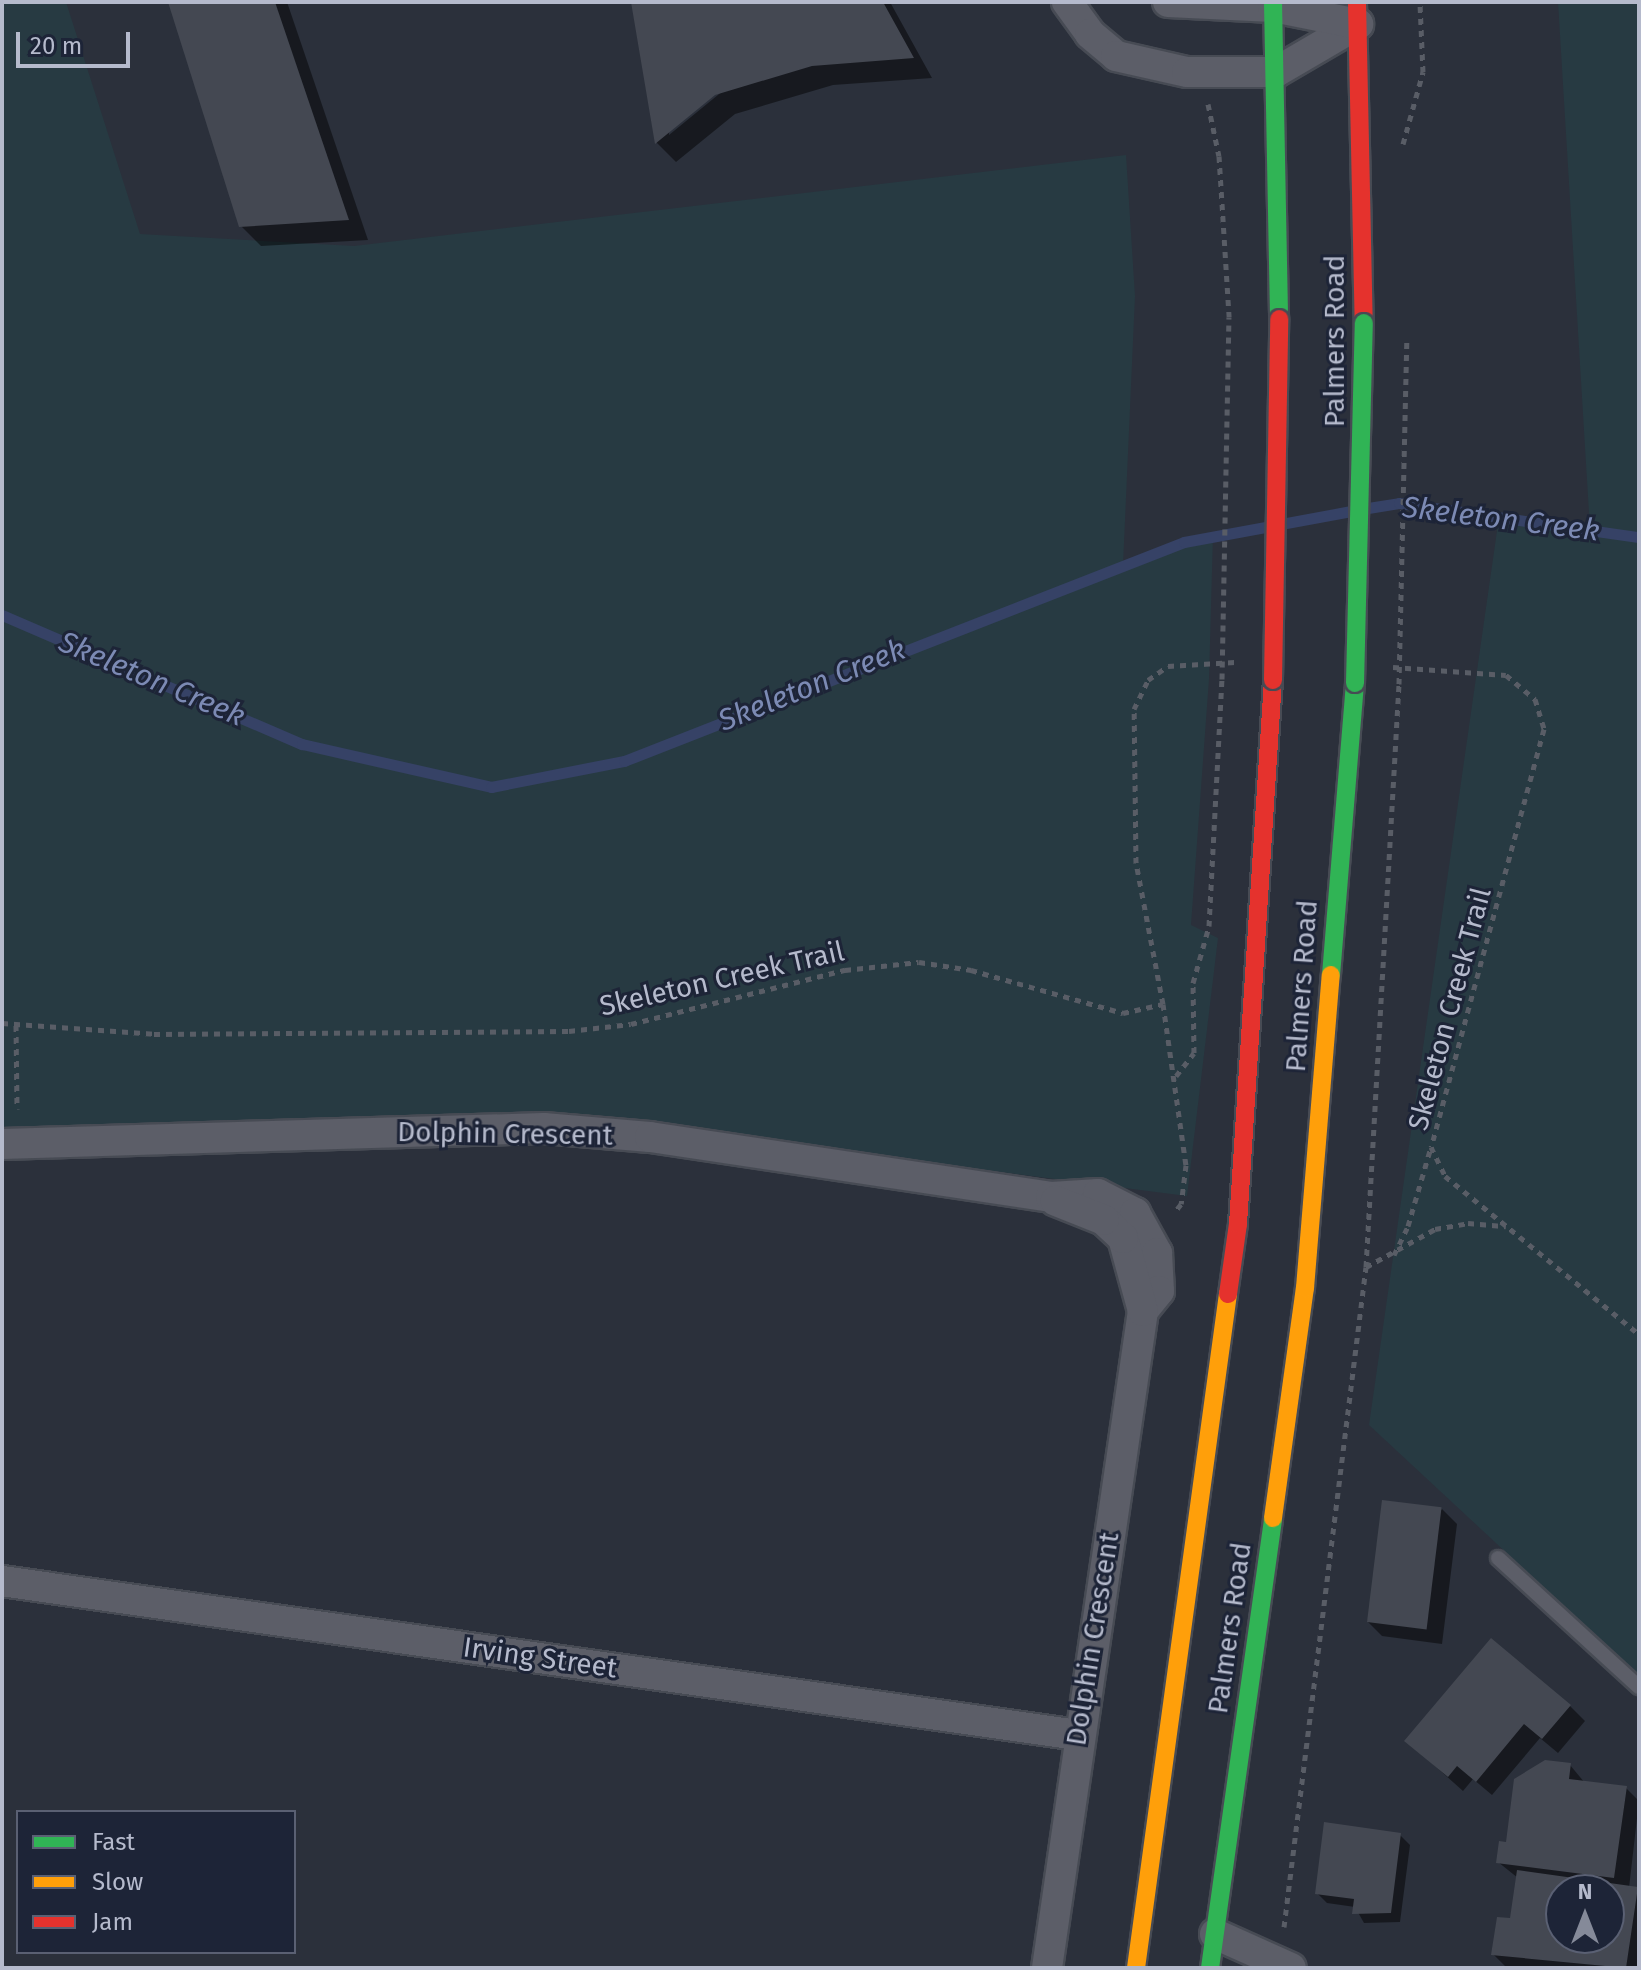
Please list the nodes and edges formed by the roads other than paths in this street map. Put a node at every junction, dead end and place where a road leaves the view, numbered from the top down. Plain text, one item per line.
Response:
1 (1067, 2) edge
2 (1168, 2) edge
3 (1273, 5) edge
4 (1357, 13) edge
5 (1276, 72) junction
6 (11, 1143) edge
7 (1051, 1197) junction
8 (1143, 1311) junction
9 (1498, 1558) dead end
10 (2, 1581) edge
11 (1639, 1687) edge
12 (1078, 1735) junction
13 (1215, 1934) junction
14 (1285, 1965) edge
15 (1047, 1968) edge
16 (1136, 1968) edge
17 (1210, 1968) edge

1 - 5 street
2 - 3 street
3 - 4 street
3 - 5 main road, Palmers Road
4 - 5 street
4 - 13 main road, Palmers Road, bridge
5 - 16 main road, Palmers Road, bridge
6 - 7 street, Dolphin Crescent
7 - 8 street, Dolphin Crescent
7 - 8 street, Dolphin Crescent
8 - 12 street, Dolphin Crescent
9 - 11 lane
10 - 12 street, Irving Street
12 - 15 street, Dolphin Crescent
13 - 14 street
13 - 17 main road, Palmers Road

